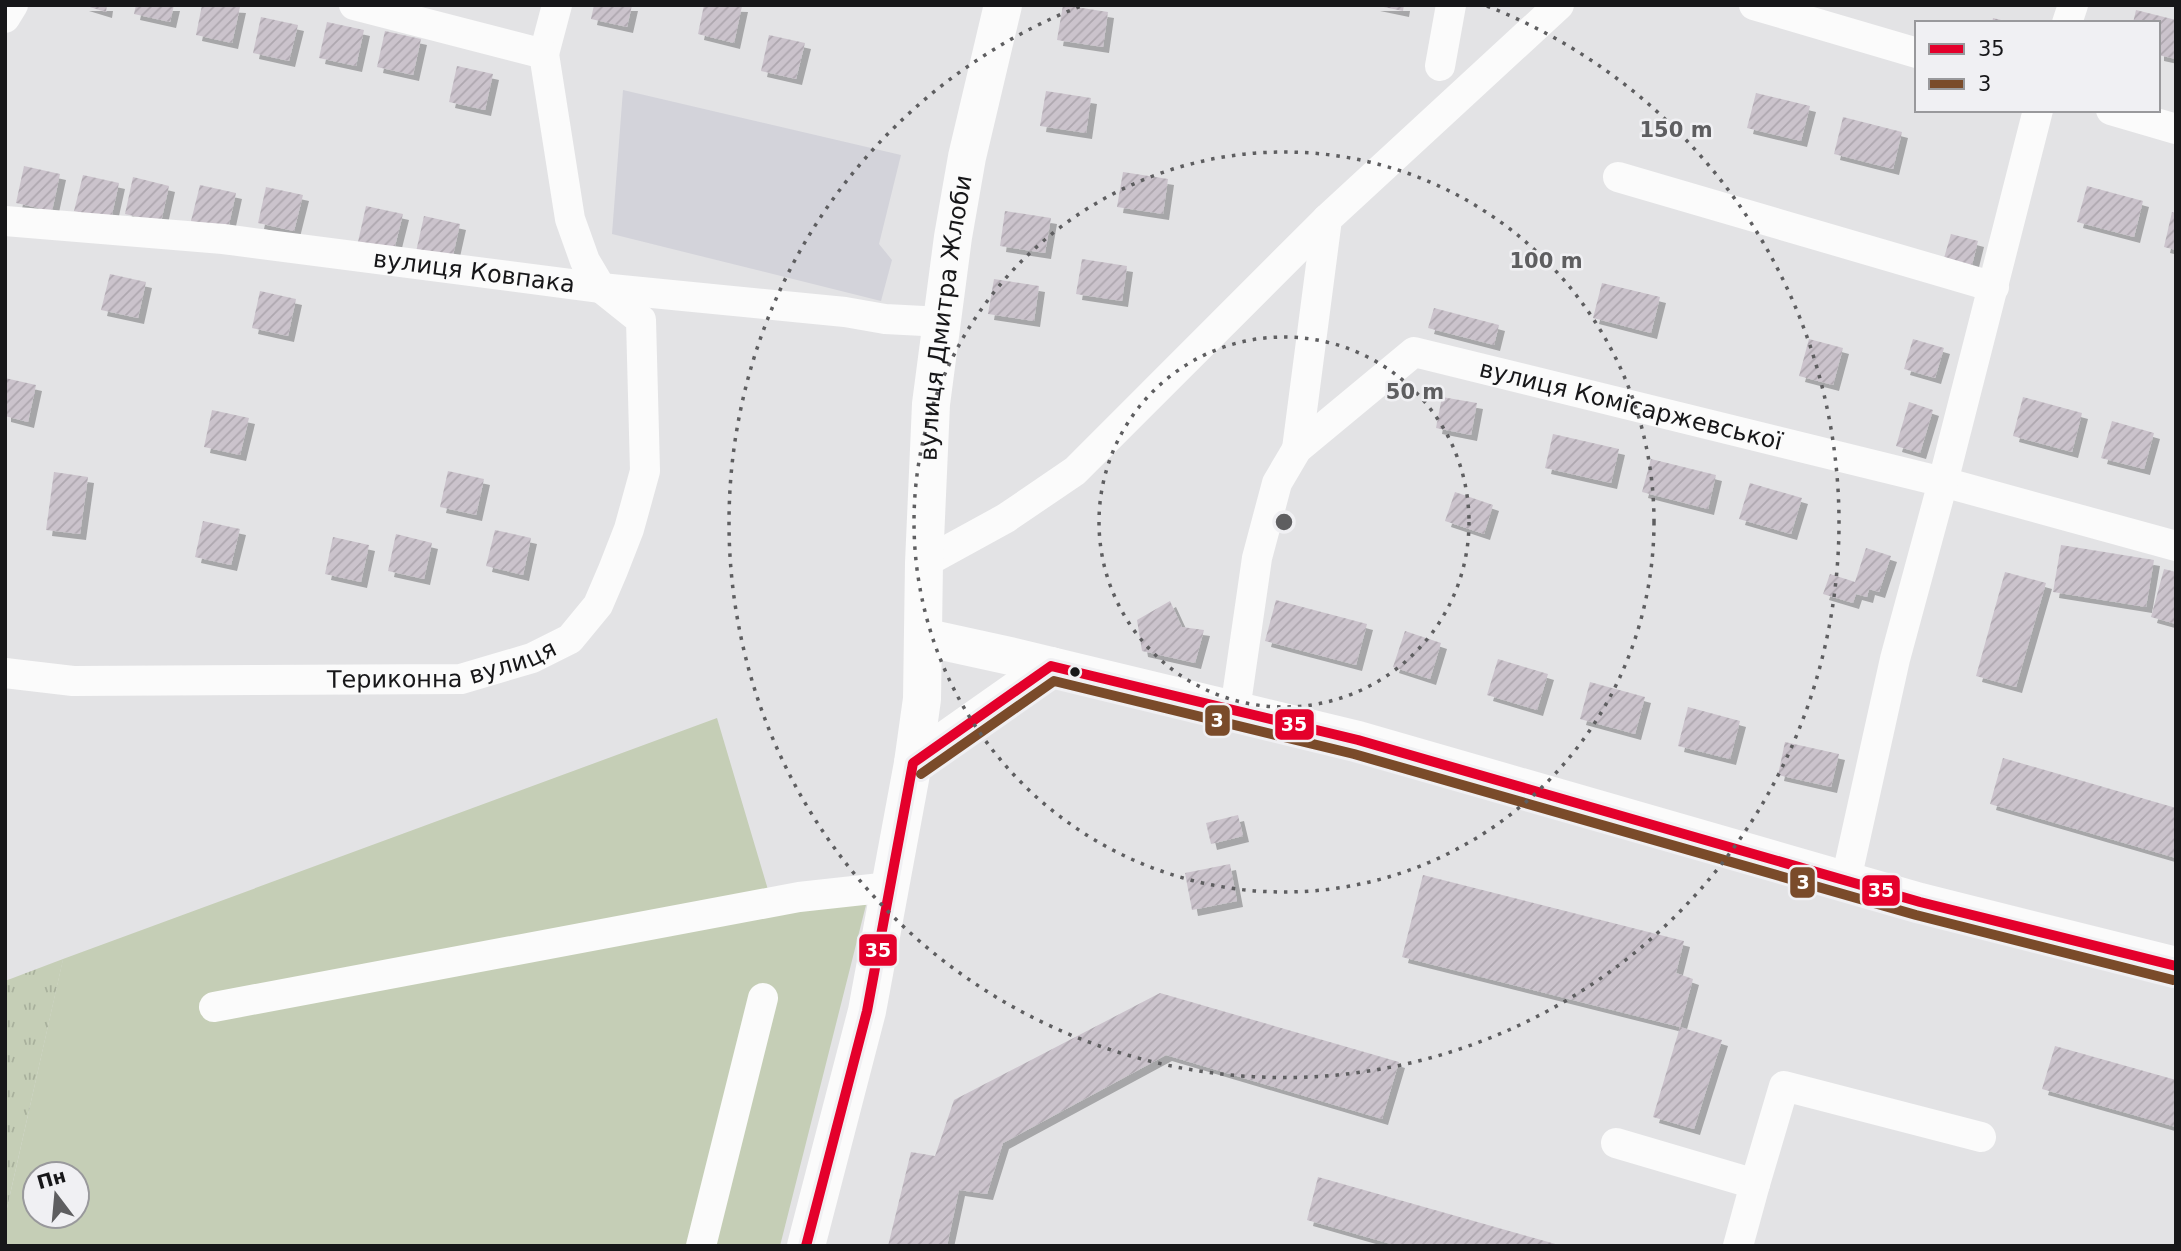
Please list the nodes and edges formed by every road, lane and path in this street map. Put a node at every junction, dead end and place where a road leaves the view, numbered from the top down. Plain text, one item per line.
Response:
1 (13, 5) edge
2 (354, 5) edge
3 (557, 5) edge
4 (1003, 5) edge
5 (1451, 5) edge
6 (1559, 5) edge
7 (1754, 5) edge
8 (5, 18) edge
9 (1915, 52) edge
10 (544, 54) junction
11 (1440, 66) dead end
12 (2038, 112) edge
13 (2118, 112) edge
14 (2176, 129) edge
15 (1618, 177) dead end
16 (1327, 219) junction
17 (5, 221) edge
18 (1994, 287) junction
19 (601, 288) junction
20 (943, 322) junction
21 (1297, 449) junction
22 (1943, 482) junction
23 (2176, 546) edge
24 (924, 563) junction
25 (923, 638) junction
26 (1051, 666) junction
27 (5, 673) edge
28 (1234, 709) junction
29 (913, 763) junction
30 (1846, 880) junction
31 (890, 887) junction
32 (2176, 965) edge
33 (763, 998) dead end
34 (214, 1007) dead end
35 (1981, 1138) dead end
36 (1616, 1143) dead end
37 (1755, 1184) junction
38 (701, 1246) edge
39 (806, 1246) edge
40 (1738, 1246) edge

1 - 8 street
2 - 10 street
3 - 10 street
4 - 20 street, вулиця Дмитра Жлоби
5 - 11 street
6 - 16 street
7 - 9 street
10 - 19 street
12 - 18 street
13 - 14 street
15 - 18 street
16 - 21 street
16 - 24 street
17 - 19 street, вулиця Ковпака
18 - 22 street
19 - 20 street, вулиця Ковпака
19 - 27 street, Териконна вулиця
20 - 24 street, вулиця Дмитра Жлоби
21 - 22 street, вулиця Комісаржевської
21 - 28 street, вулиця Комісаржевської
22 - 23 street, вулиця Комісаржевської
22 - 30 street
24 - 25 street, вулиця Дмитра Жлоби
25 - 26 street
25 - 29 street, вулиця Дмитра Жлоби
26 - 28 street
26 - 29 street
28 - 30 street
29 - 31 street, вулиця Дмитра Жлоби
30 - 32 street
31 - 34 street
31 - 39 street, вулиця Дмитра Жлоби
33 - 38 street
35 - 37 street
36 - 37 street
37 - 40 street

